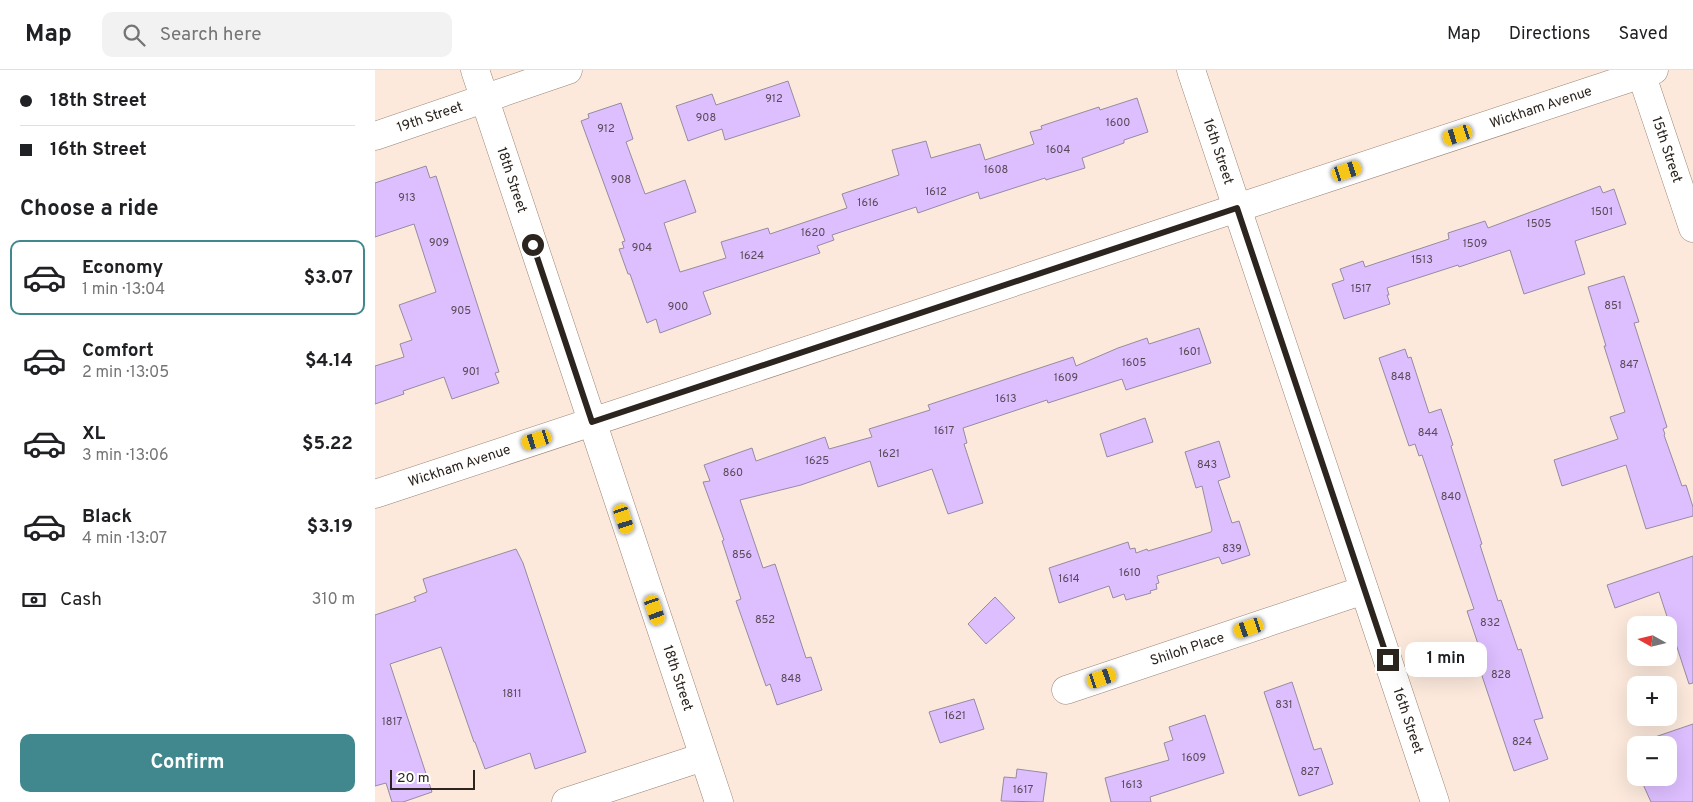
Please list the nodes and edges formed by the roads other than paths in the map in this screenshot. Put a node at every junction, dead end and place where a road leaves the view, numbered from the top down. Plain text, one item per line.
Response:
1 (475, 70) edge
2 (568, 70) edge
3 (1191, 70) edge
4 (1645, 71) edge
5 (485, 98) junction
6 (375, 136) edge
7 (1237, 208) junction
8 (1693, 228) edge
9 (592, 422) junction
10 (375, 494) edge
11 (1364, 590) junction
12 (1066, 690) dead end
13 (703, 757) junction
14 (566, 802) edge
15 (719, 802) edge
16 (1435, 802) edge

1 - 5 street, 18th Street
2 - 5 street, 19th Street
3 - 7 street, 16th Street
4 - 7 street, Wickham Avenue
4 - 8 street, 15th Street
5 - 6 street, 19th Street
5 - 9 street, 18th Street
7 - 9 street, Wickham Avenue
7 - 11 street, 16th Street
9 - 10 street, Wickham Avenue
9 - 13 street, 18th Street
11 - 12 street, Shiloh Place
11 - 16 street, 16th Street
13 - 14 street
13 - 15 street, 18th Street

